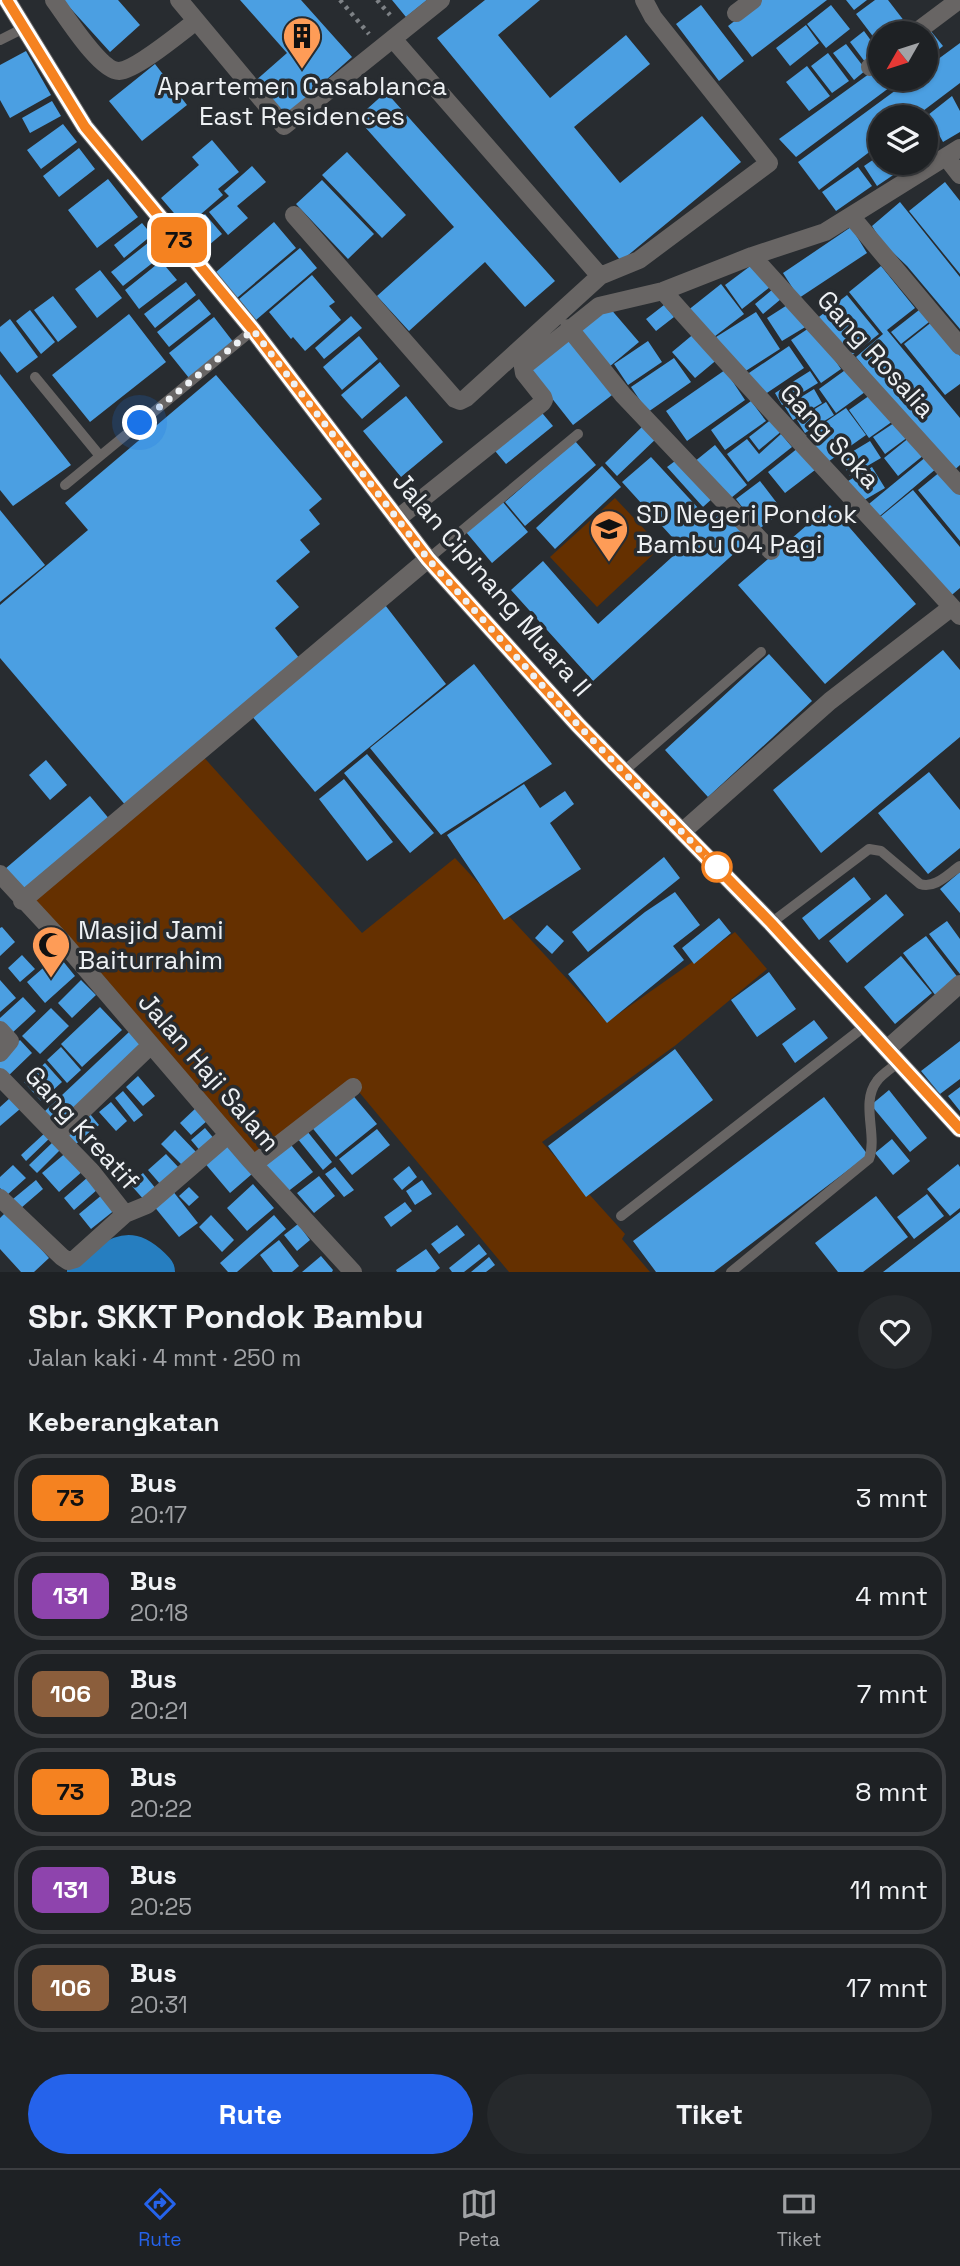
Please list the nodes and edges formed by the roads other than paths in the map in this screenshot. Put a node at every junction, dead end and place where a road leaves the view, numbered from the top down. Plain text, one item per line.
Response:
1 (7, 0) edge
2 (54, 0) edge
3 (179, 0) edge
4 (441, 0) edge
5 (644, 0) edge
6 (753, 0) edge
7 (959, 0) edge
8 (736, 13) dead end
9 (196, 21) junction
10 (931, 21) edge
11 (24, 28) junction
12 (0, 40) edge
13 (387, 43) junction
14 (953, 153) edge
15 (960, 175) edge
16 (294, 215) dead end
17 (850, 216) junction
18 (752, 256) junction
19 (600, 276) junction
20 (663, 291) junction
21 (569, 328) junction
22 (253, 330) junction
23 (960, 346) edge
24 (35, 377) dead end
25 (578, 434) dead end
26 (100, 456) junction
27 (65, 485) dead end
28 (960, 486) edge
29 (397, 519) junction
30 (771, 551) dead end
31 (428, 559) junction
32 (956, 611) edge
33 (761, 652) dead end
34 (624, 771) junction
35 (682, 832) junction
36 (960, 866) edge
37 (0, 874) edge
38 (22, 901) junction
39 (771, 923) junction
40 (960, 984) edge
41 (866, 1026) junction
42 (0, 1030) edge
43 (151, 1045) junction
44 (887, 1049) junction
45 (0, 1053) edge
46 (899, 1062) junction
47 (0, 1077) edge
48 (353, 1087) dead end
49 (960, 1129) edge
50 (57, 1135) junction
51 (228, 1135) junction
52 (254, 1164) junction
53 (0, 1198) edge
54 (125, 1214) junction
55 (621, 1216) dead end
56 (353, 1272) edge
57 (731, 1272) edge

1 - 11 street, Jalan Cipinang Muara II
2 - 9 street
3 - 9 street
4 - 13 street
5 - 19 street
6 - 8 street
7 - 10 street
9 - 13 street
11 - 12 lane
11 - 22 street, Jalan Cipinang Muara II
13 - 19 street
14 - 15 street
14 - 17 street
16 - 19 street
17 - 18 street
17 - 23 street
18 - 20 street
18 - 28 street, Gang Rosalia
20 - 21 street
20 - 32 street, Gang Soka
21 - 29 street
21 - 30 street
22 - 26 lane
22 - 29 street, Jalan Cipinang Muara II
24 - 26 lane
25 - 31 lane
26 - 27 lane
29 - 31 street, Jalan Cipinang Muara II
31 - 34 street, Jalan Cipinang Muara II
31 - 38 street
32 - 35 street
33 - 34 lane
34 - 35 street, Jalan Cipinang Muara II
35 - 39 street, Jalan Cipinang Muara II
36 - 39 lane
37 - 38 street, Jalan Haji Salam
38 - 43 street, Jalan Haji Salam
39 - 41 street, Jalan Cipinang Muara II
40 - 44 street
41 - 44 street, Jalan Cipinang Muara II
41 - 55 lane
42 - 45 street, Gang Kreatif
43 - 50 street
43 - 51 street, Jalan Haji Salam
44 - 46 street, Jalan Cipinang Muara II
46 - 49 street, Jalan Cipinang Muara II
46 - 57 lane
47 - 50 street, Gang Kreatif
48 - 52 street
50 - 54 street, Gang Kreatif
51 - 52 street, Jalan Haji Salam
51 - 54 street
52 - 56 street, Jalan Haji Salam
53 - 54 street

